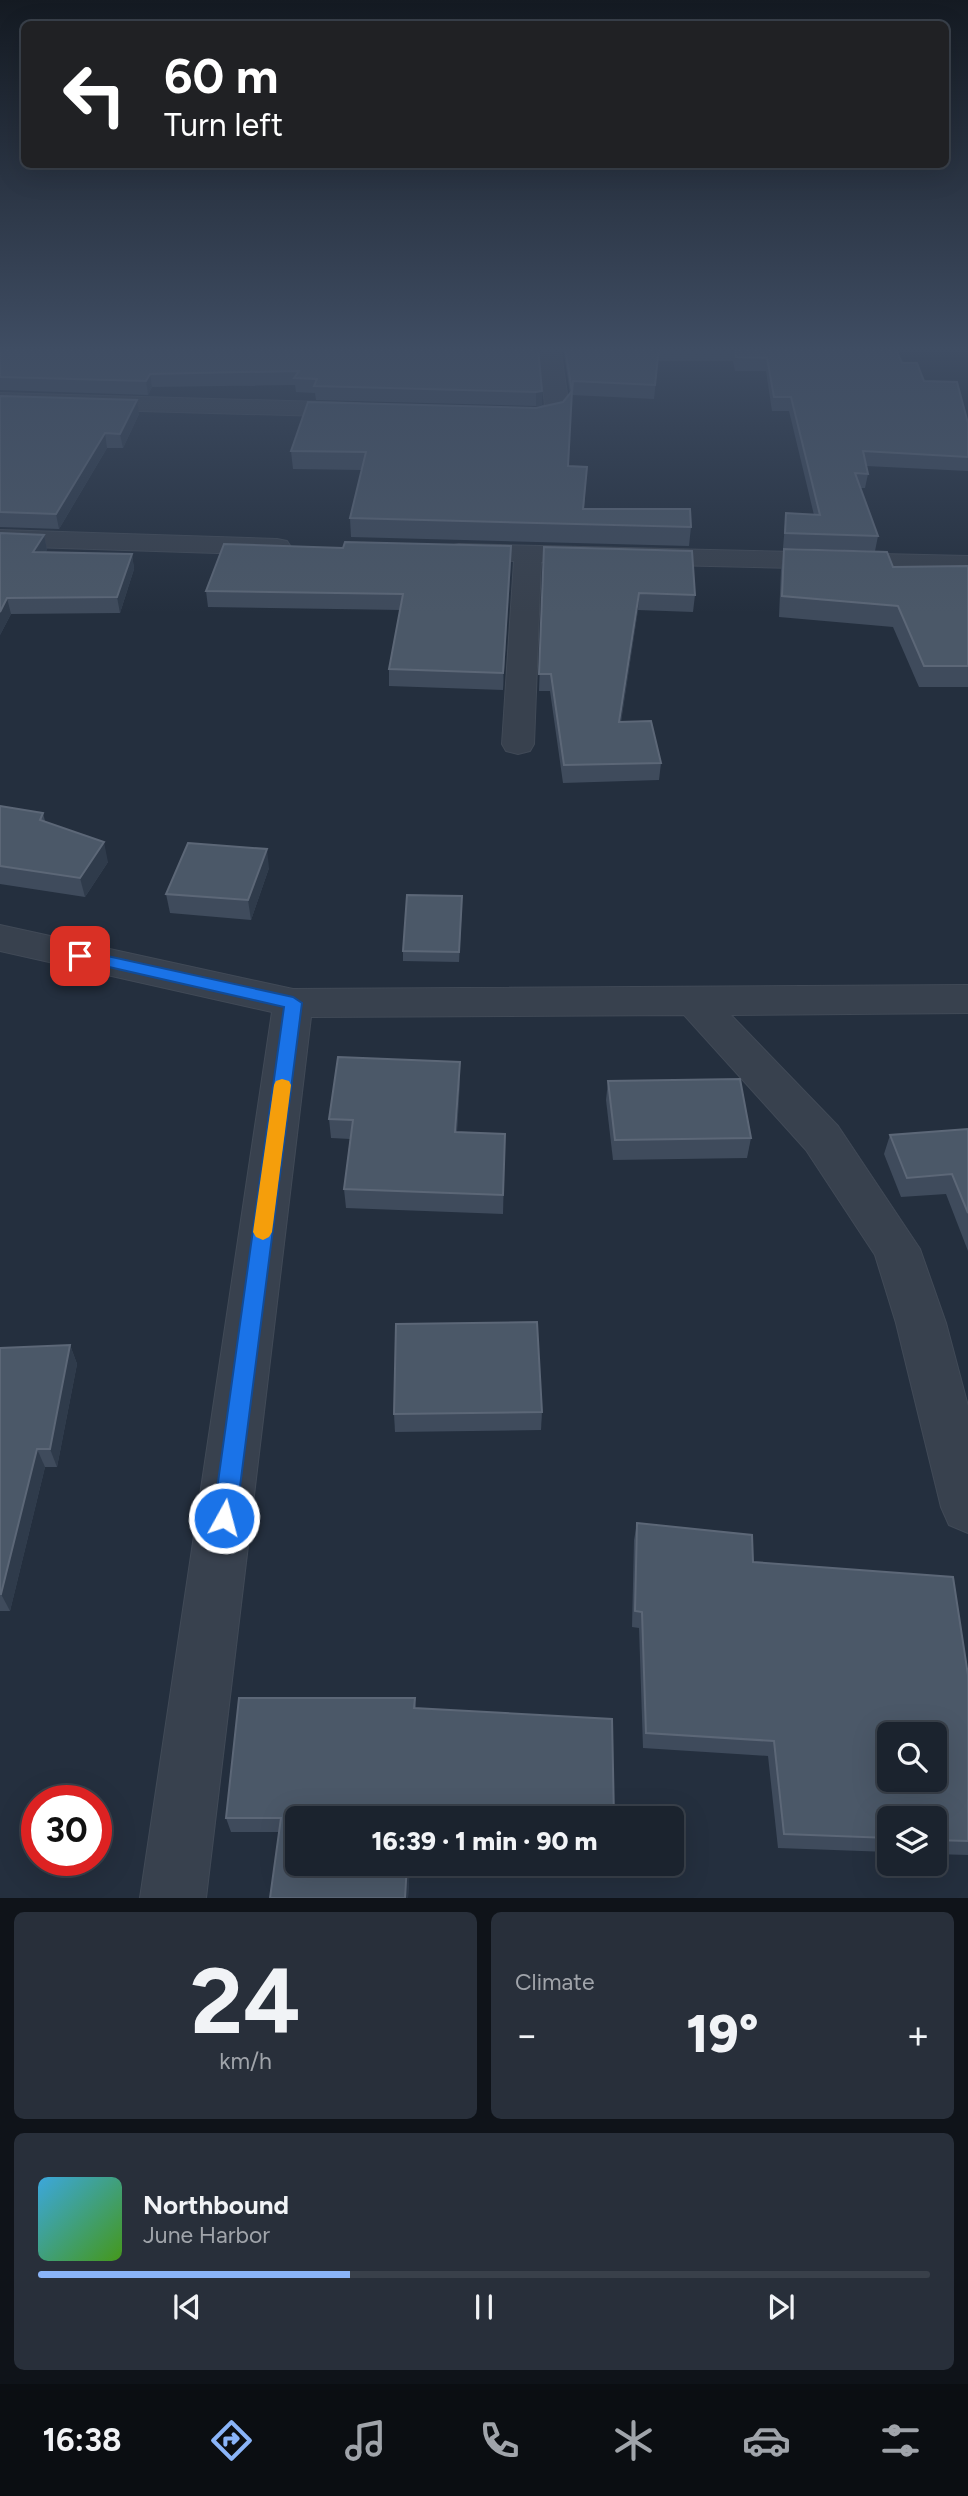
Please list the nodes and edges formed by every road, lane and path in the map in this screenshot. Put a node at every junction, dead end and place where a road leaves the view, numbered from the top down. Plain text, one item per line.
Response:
1 (0, 538) edge
2 (299, 548) edge
3 (435, 552) edge
4 (528, 553) junction
5 (968, 564) edge
6 (518, 744) dead end
7 (0, 938) edge
8 (968, 999) edge
9 (694, 1000) junction
10 (293, 1003) junction
11 (968, 1507) edge
12 (173, 1898) edge

1 - 2 street
3 - 4 street
4 - 5 street
4 - 6 street
7 - 10 street
8 - 9 street
9 - 10 street
9 - 11 street
10 - 12 street

